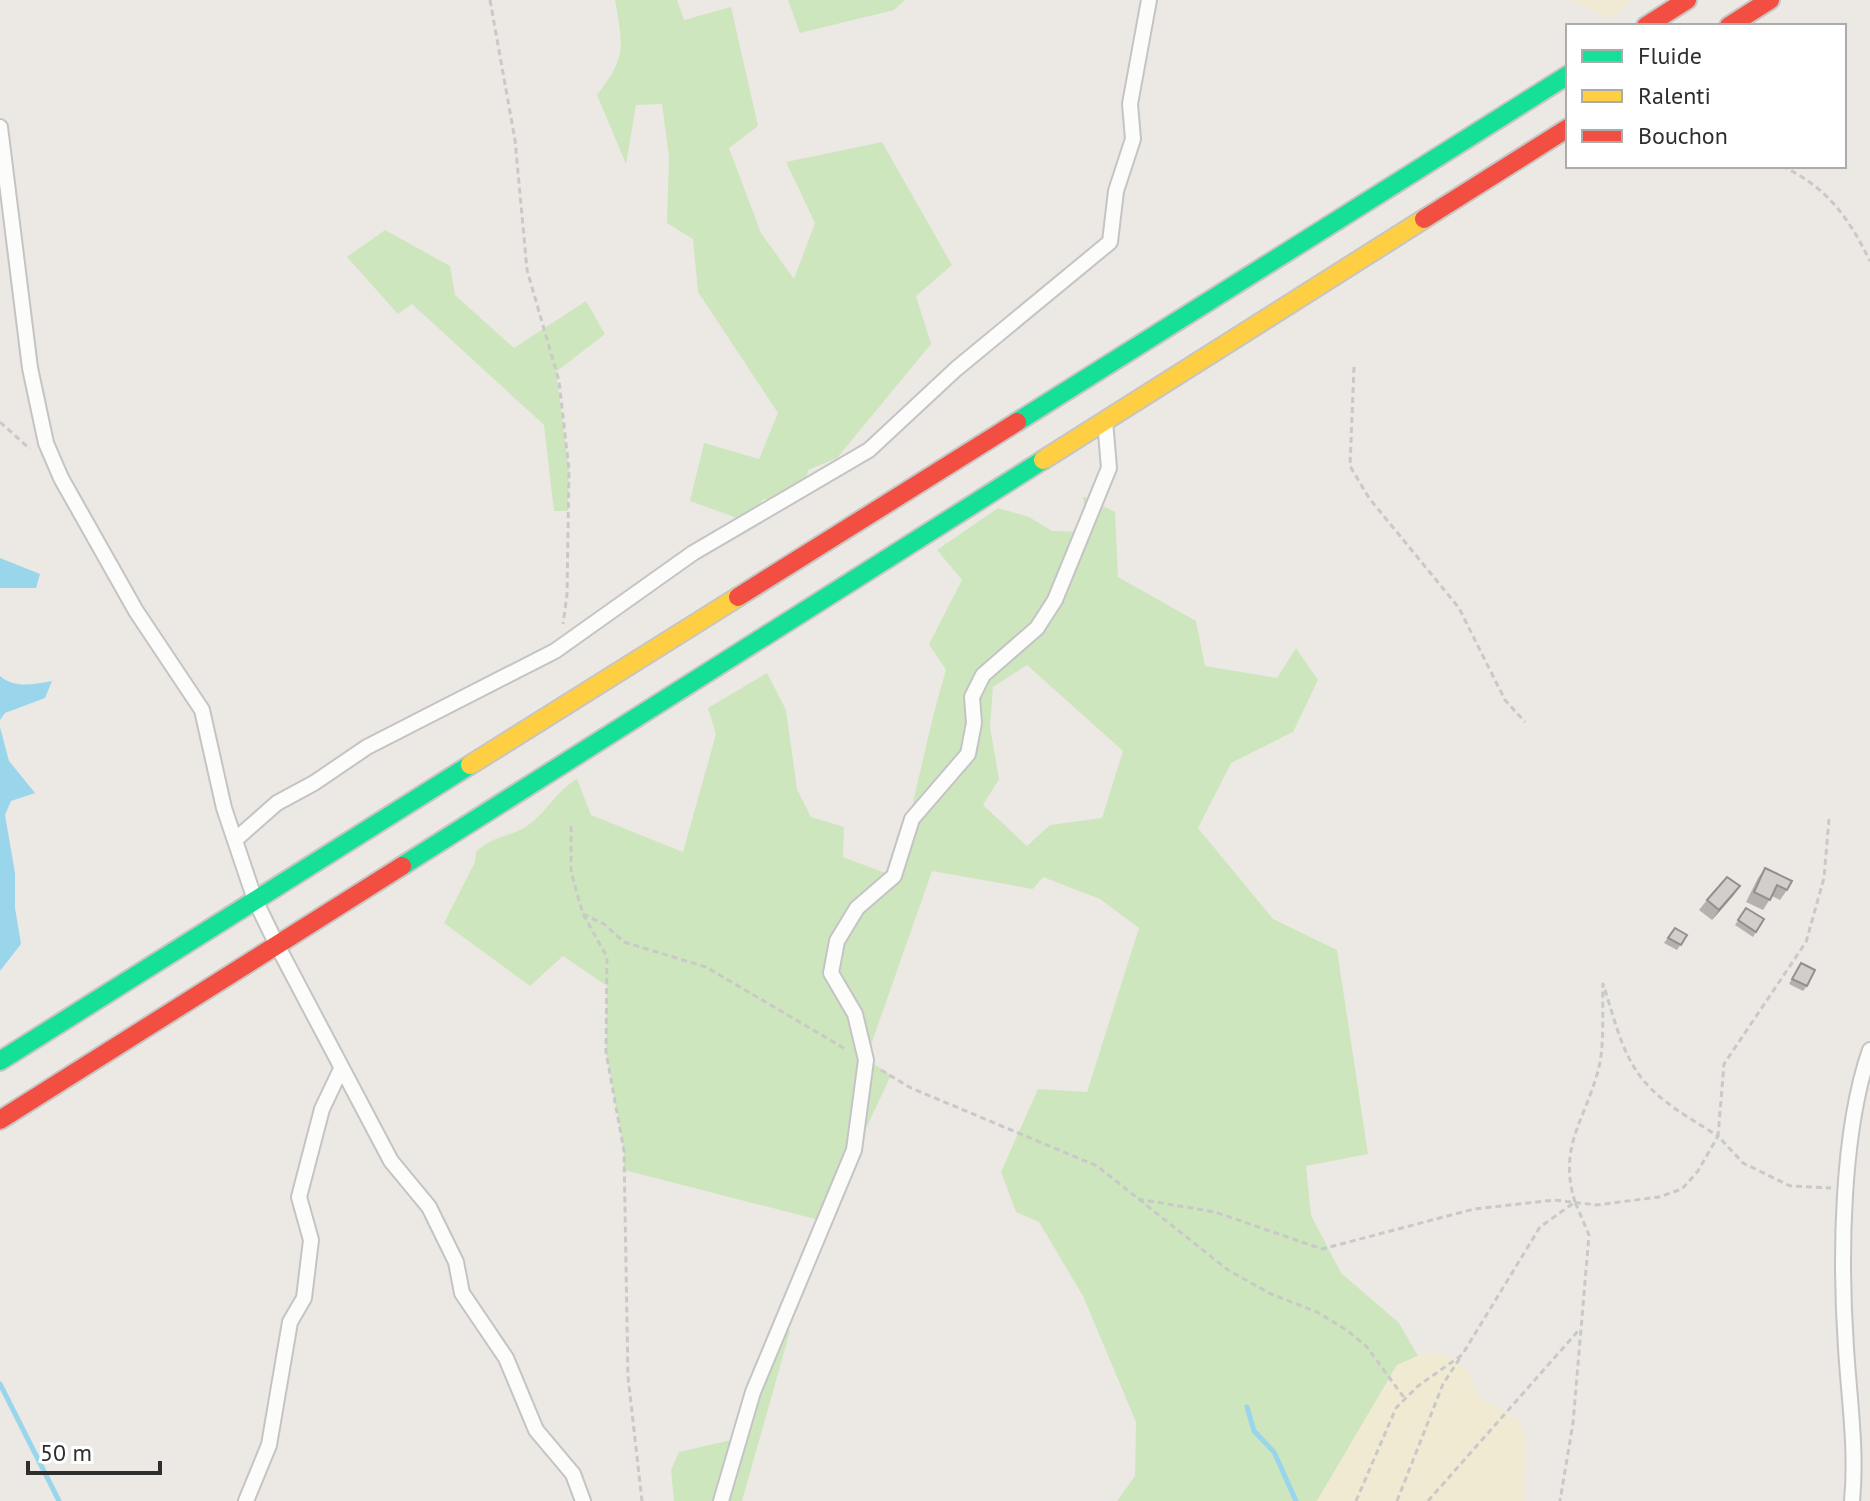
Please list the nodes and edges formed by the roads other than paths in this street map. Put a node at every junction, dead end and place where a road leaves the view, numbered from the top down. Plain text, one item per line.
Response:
1 (1149, 0) edge
2 (1687, 0) edge
3 (1770, 0) edge
4 (1649, 24) edge
5 (1732, 24) edge
6 (1566, 76) edge
7 (0, 127) edge
8 (1566, 129) edge
9 (1105, 421) junction
10 (235, 840) junction
11 (255, 900) junction
12 (277, 945) junction
13 (1870, 1050) edge
14 (0, 1061) edge
15 (341, 1069) junction
16 (0, 1120) edge
17 (246, 1501) edge
18 (583, 1501) edge
19 (721, 1501) edge
20 (1852, 1501) edge

1 - 10 street
2 - 4 highway
3 - 5 highway
6 - 11 highway
7 - 10 street
8 - 9 highway
9 - 12 highway
9 - 19 street
10 - 11 street
11 - 12 street
11 - 14 highway
12 - 15 street
12 - 16 highway
13 - 20 street
15 - 17 street
15 - 18 street

